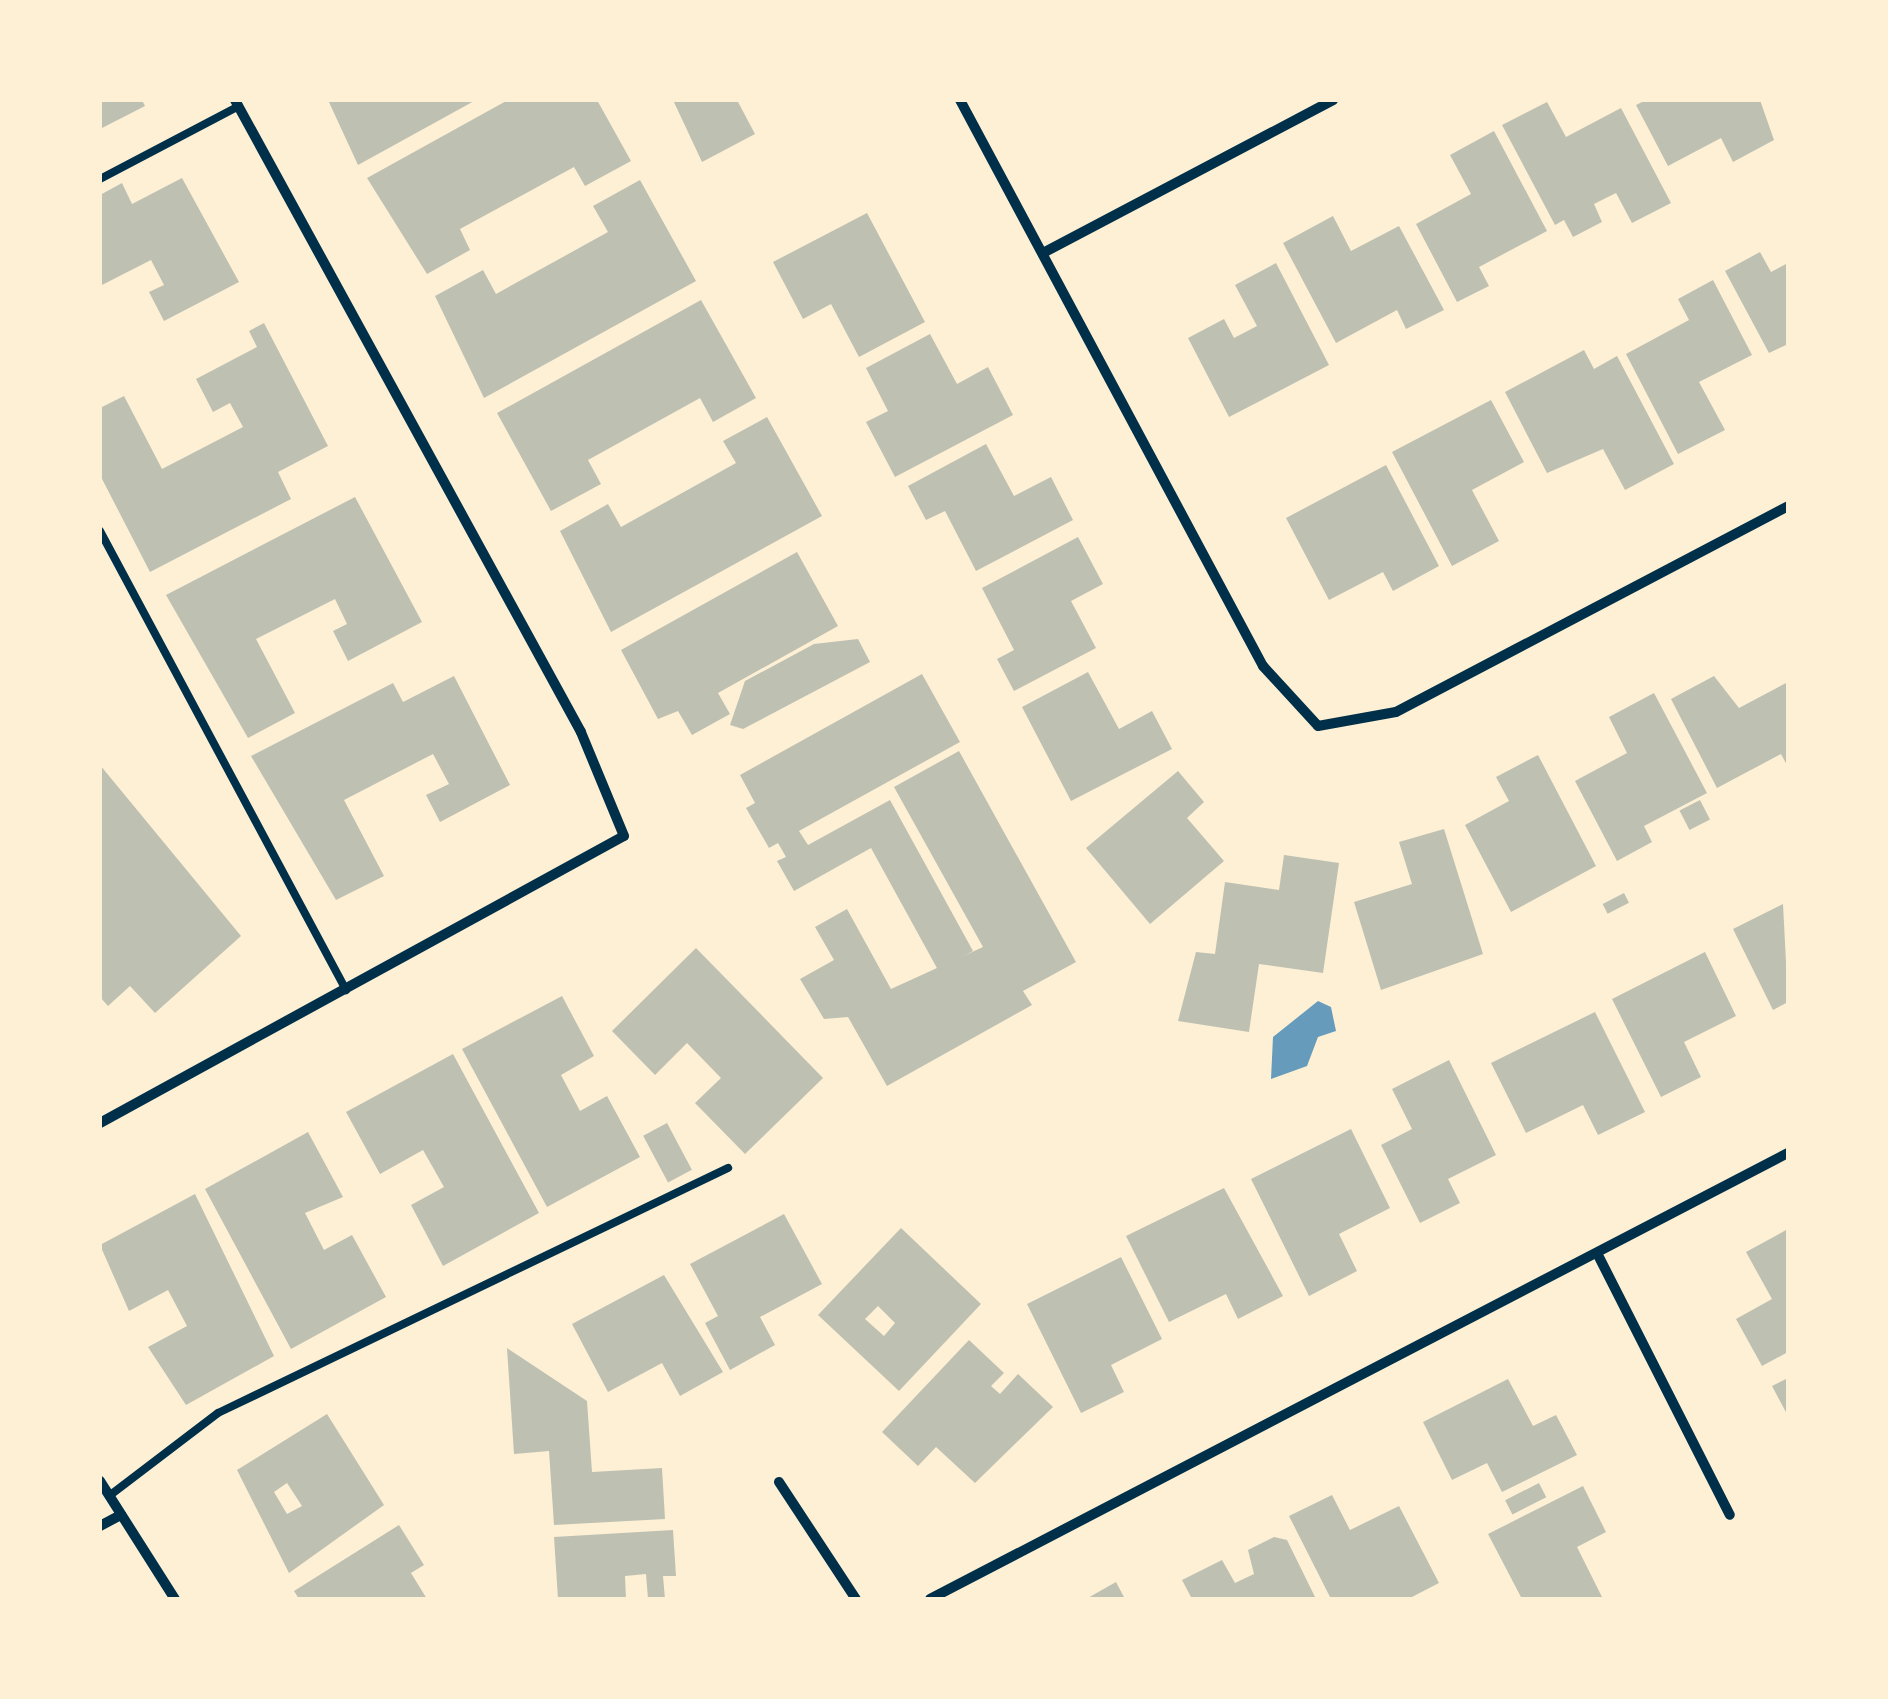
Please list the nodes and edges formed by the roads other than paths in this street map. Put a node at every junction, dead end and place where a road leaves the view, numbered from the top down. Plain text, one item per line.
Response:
1 (960, 100) edge
2 (1333, 100) edge
3 (237, 103) edge
4 (100, 179) edge
5 (1043, 254) junction
6 (1788, 506) edge
7 (100, 531) edge
8 (346, 990) junction
9 (100, 1123) edge
10 (1788, 1154) edge
11 (728, 1168) dead end
12 (1599, 1257) junction
13 (100, 1481) edge
14 (779, 1482) dead end
15 (109, 1496) junction
16 (1730, 1514) dead end
17 (121, 1516) junction
18 (100, 1526) edge
19 (175, 1599) edge
20 (856, 1599) edge
21 (930, 1599) edge

1 - 5 street
2 - 5 street
3 - 4 lane
3 - 8 street
5 - 6 street
7 - 8 lane
8 - 9 street
10 - 12 street
11 - 15 lane
12 - 16 street
12 - 21 street
13 - 15 street
14 - 20 street
15 - 17 street
17 - 18 street
17 - 19 street

